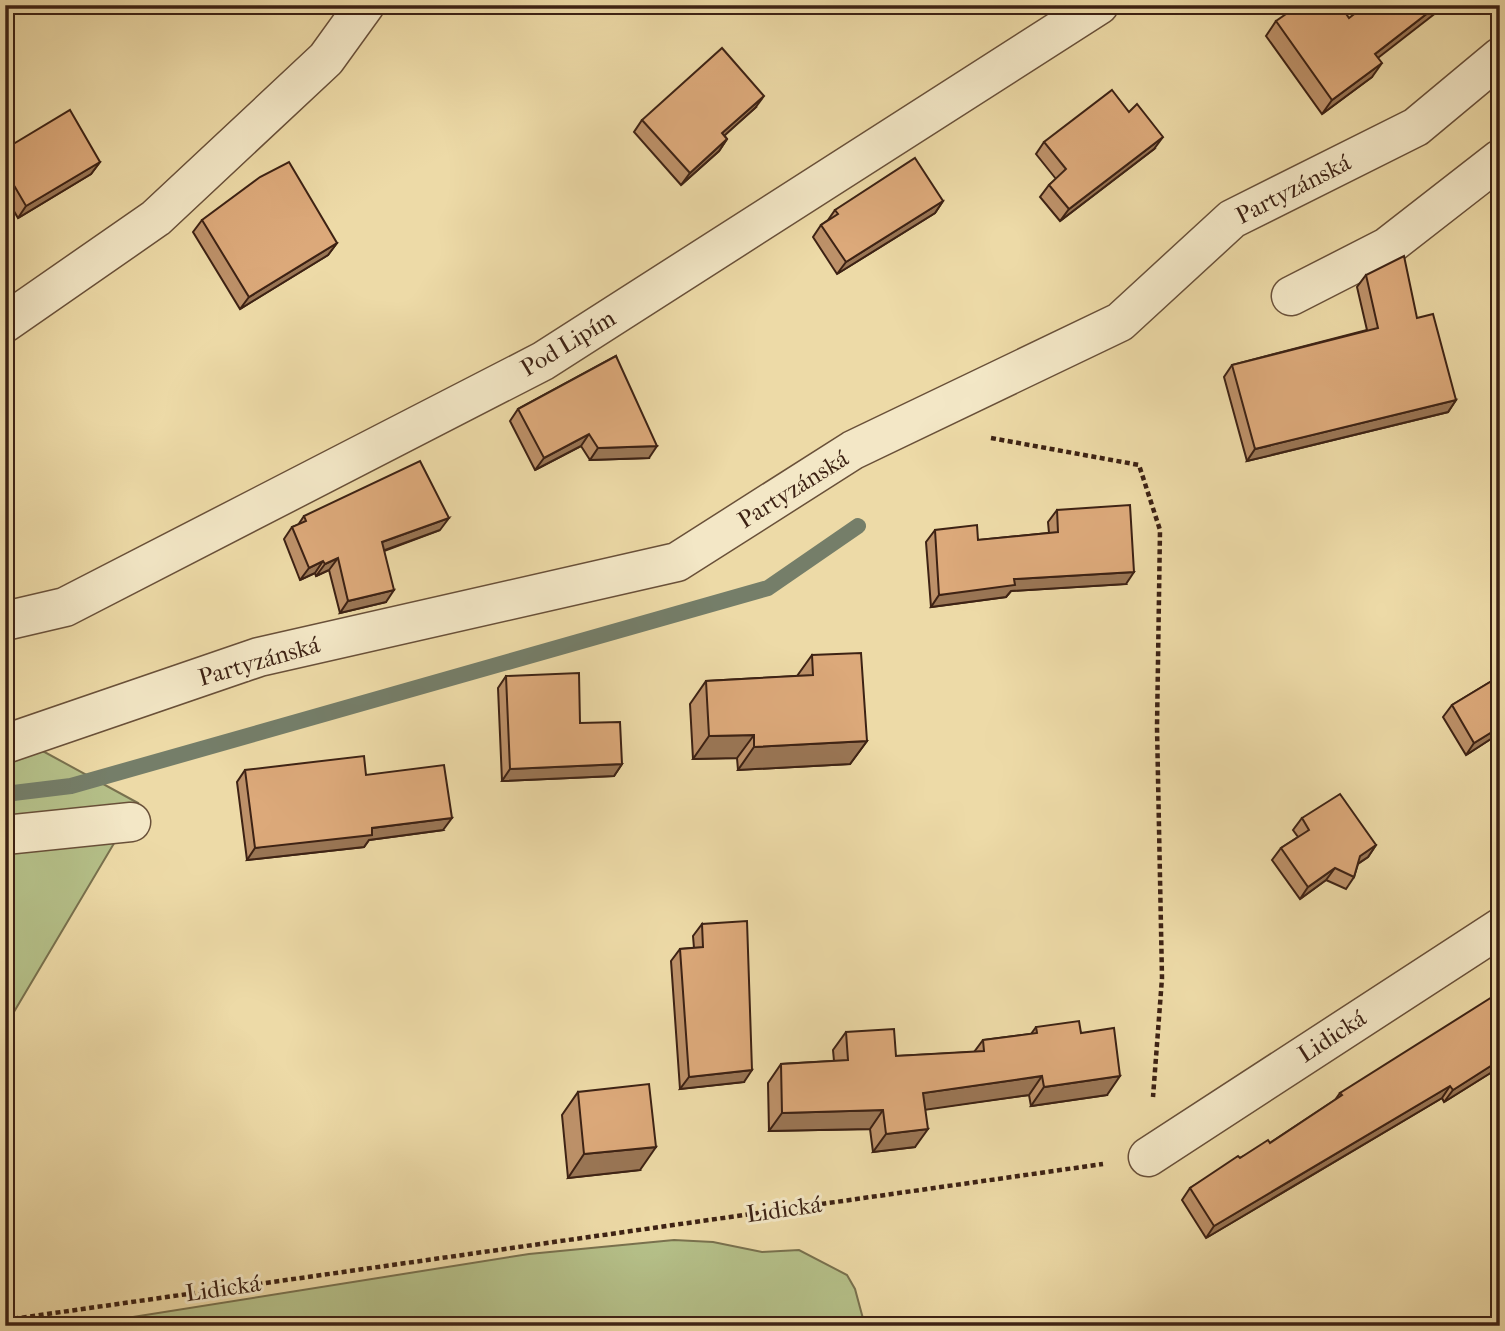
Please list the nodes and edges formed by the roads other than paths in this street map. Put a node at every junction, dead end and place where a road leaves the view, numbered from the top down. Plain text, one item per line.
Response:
1 (365, 5) edge
2 (1099, 5) edge
3 (1500, 57) edge
4 (1500, 159) edge
5 (1291, 296) dead end
6 (5, 323) edge
7 (5, 621) edge
8 (5, 744) edge
9 (131, 822) dead end
10 (5, 835) edge
11 (1500, 928) edge
12 (1148, 1157) road end

1 - 6 street
2 - 7 street, Pod Lipím
3 - 8 street, Partyzánská
4 - 5 street
9 - 10 street
11 - 12 street, Lidická

